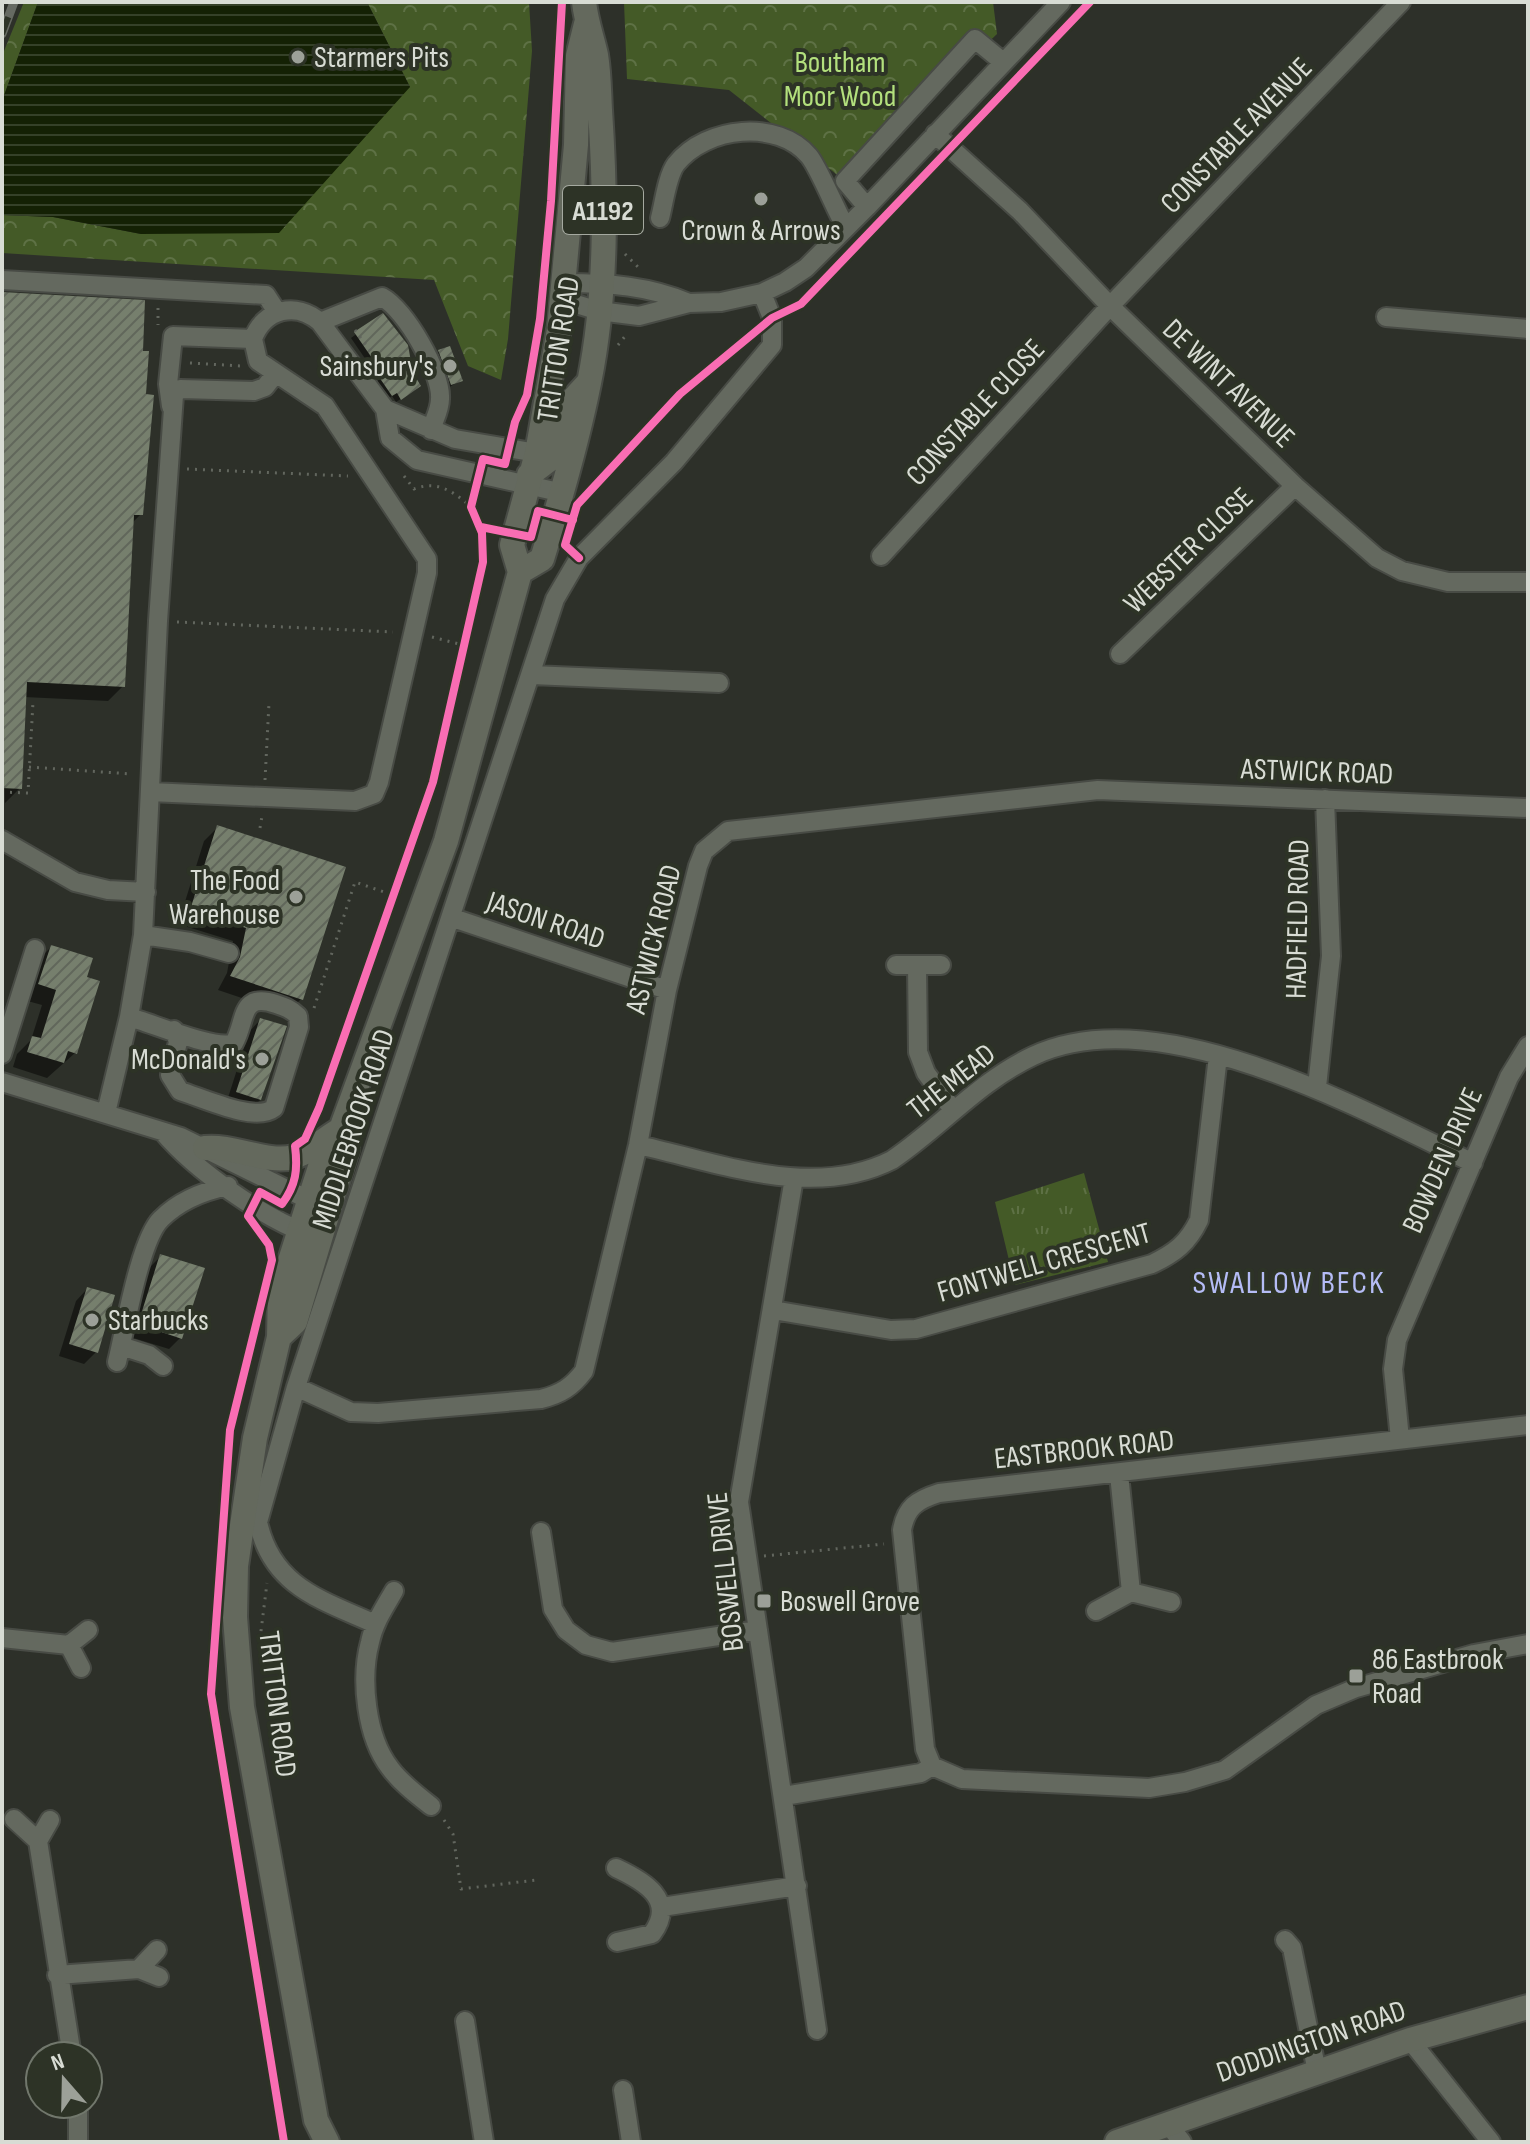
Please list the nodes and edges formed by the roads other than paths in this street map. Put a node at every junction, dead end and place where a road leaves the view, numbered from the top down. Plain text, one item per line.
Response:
1 (1061, 2) edge
2 (1401, 2) edge
3 (585, 13) edge
4 (1003, 62) junction
5 (935, 134) junction
6 (867, 207) junction
7 (660, 218) dead end
8 (846, 228) junction
9 (2, 280) edge
10 (602, 283) junction
11 (564, 291) junction
12 (762, 293) junction
13 (689, 303) junction
14 (1110, 306) junction
15 (599, 311) junction
16 (277, 312) junction
17 (1386, 317) dead end
18 (320, 322) junction
19 (1528, 329) edge
20 (253, 339) junction
21 (276, 373) junction
22 (385, 409) junction
23 (172, 416) junction
24 (431, 430) junction
25 (539, 469) junction
26 (1295, 486) junction
27 (563, 493) junction
28 (881, 556) dead end
29 (520, 572) junction
30 (1528, 582) edge
31 (1120, 654) dead end
32 (532, 675) junction
33 (719, 683) dead end
34 (151, 783) junction
35 (1325, 799) junction
36 (1528, 808) edge
37 (2, 840) edge
38 (146, 892) junction
39 (453, 918) junction
40 (143, 935) junction
41 (35, 949) dead end
42 (229, 953) dead end
43 (896, 965) dead end
44 (917, 965) junction
45 (941, 965) dead end
46 (667, 990) junction
47 (129, 1017) junction
48 (174, 1030) junction
49 (1528, 1046) edge
50 (2, 1054) edge
51 (1218, 1056) junction
52 (2, 1082) edge
53 (1317, 1087) junction
54 (953, 1110) junction
55 (106, 1113) junction
56 (341, 1129) junction
57 (163, 1132) junction
58 (638, 1145) junction
59 (205, 1148) junction
60 (1473, 1163) junction
61 (794, 1178) junction
62 (228, 1186) junction
63 (318, 1204) junction
64 (309, 1235) junction
65 (773, 1310) junction
66 (163, 1366) dead end
67 (296, 1387) junction
68 (1528, 1425) edge
69 (1400, 1439) junction
70 (1119, 1474) junction
71 (541, 1532) dead end
72 (394, 1591) dead end
73 (1131, 1592) junction
74 (1171, 1602) dead end
75 (1096, 1611) dead end
76 (375, 1624) junction
77 (88, 1630) dead end
78 (758, 1630) junction
79 (2, 1638) edge
80 (1528, 1644) edge
81 (69, 1645) junction
82 (81, 1668) dead end
83 (932, 1766) junction
84 (784, 1796) junction
85 (431, 1806) road end
86 (14, 1819) dead end
87 (50, 1820) dead end
88 (38, 1841) junction
89 (616, 1868) dead end
90 (797, 1886) junction
91 (662, 1907) junction
92 (1285, 1940) dead end
93 (617, 1942) dead end
94 (157, 1950) dead end
95 (139, 1969) junction
96 (57, 1975) junction
97 (159, 1977) dead end
98 (1528, 2007) edge
99 (465, 2021) dead end
100 (817, 2030) dead end
101 (69, 2040) edge
102 (1410, 2040) junction
103 (1317, 2072) junction
104 (623, 2090) dead end
105 (78, 2120) edge
106 (316, 2120) junction
107 (1175, 2133) edge
108 (78, 2142) edge
109 (304, 2142) edge
110 (327, 2142) edge
111 (484, 2142) edge
112 (631, 2142) edge
113 (1117, 2142) edge
114 (1491, 2142) edge

1 - 4 street
2 - 14 street, CONSTABLE AVENUE
3 - 10 main road, TRITTON ROAD / A1192
3 - 11 main road, TRITTON ROAD / A1192
4 - 5 street
4 - 6 street
5 - 6 street
5 - 14 street, DE WINT AVENUE
6 - 8 street
7 - 8 street
8 - 12 street
9 - 16 street
10 - 11 street
10 - 13 street
10 - 15 main road, TRITTON ROAD / A1192
11 - 15 street
11 - 25 main road, TRITTON ROAD / A1192
12 - 13 street
12 - 32 street, MIDDLEBROOK ROAD
13 - 15 street
14 - 26 street, DE WINT AVENUE
14 - 28 street, CONSTABLE CLOSE
15 - 25 main road, TRITTON ROAD / A1192
16 - 18 street
16 - 20 street
17 - 19 street
18 - 22 street
18 - 24 street
20 - 21 street
20 - 23 street
21 - 23 street
21 - 34 street
22 - 24 street
22 - 25 street
23 - 34 street
24 - 25 street
25 - 27 main road, TRITTON ROAD / A1192
25 - 27 street
25 - 29 main road, TRITTON ROAD / A1192
26 - 30 street, DE WINT AVENUE
26 - 31 street, WEBSTER CLOSE
27 - 29 main road, TRITTON ROAD / A1192
29 - 56 main road, TRITTON ROAD / A1192
32 - 33 street
32 - 39 street, MIDDLEBROOK ROAD
34 - 38 street
35 - 36 street, ASTWICK ROAD
35 - 46 street, ASTWICK ROAD
35 - 53 street, HADFIELD ROAD
37 - 38 street
38 - 40 street
39 - 46 street, JASON ROAD
39 - 67 street, MIDDLEBROOK ROAD
40 - 42 street
40 - 47 street
41 - 50 street
43 - 44 street
44 - 45 street
44 - 54 street
46 - 58 street, ASTWICK ROAD
47 - 48 street
47 - 55 street
48 - 48 street
49 - 60 street, BOWDEN DRIVE
51 - 53 street, THE MEAD
51 - 54 street, THE MEAD
51 - 65 street, FONTWELL CRESCENT
52 - 55 street
53 - 60 street, THE MEAD
54 - 61 street, THE MEAD
55 - 57 street
56 - 59 main road
56 - 63 main road, TRITTON ROAD
57 - 59 street
57 - 62 street
58 - 61 street, THE MEAD
58 - 67 street, ASTWICK ROAD
59 - 63 street
60 - 69 street, BOWDEN DRIVE
61 - 65 street, BOSWELL DRIVE
62 - 64 street
62 - 66 street
63 - 64 main road, TRITTON ROAD
64 - 106 main road, TRITTON ROAD
65 - 78 street, BOSWELL DRIVE
67 - 76 street, MIDDLEBROOK ROAD
68 - 69 street, EASTBROOK ROAD
69 - 70 street, EASTBROOK ROAD
70 - 73 street
70 - 83 street, EASTBROOK ROAD
71 - 78 street
72 - 76 street
73 - 74 street
73 - 75 street
76 - 85 street
77 - 81 street
78 - 84 street, BOSWELL DRIVE
79 - 81 street
80 - 83 street
81 - 82 street
83 - 84 street
84 - 90 street, BOSWELL DRIVE
86 - 88 street
87 - 88 street
88 - 96 street
89 - 91 street
90 - 91 street
90 - 100 street, BOSWELL DRIVE
91 - 93 street
92 - 103 street
94 - 95 street
95 - 96 street
95 - 97 street
96 - 101 street
98 - 102 main road, DODDINGTON ROAD
99 - 111 street
102 - 103 main road, DODDINGTON ROAD
102 - 114 street
103 - 107 main road, DODDINGTON ROAD
104 - 112 street
105 - 108 street
106 - 109 main road
106 - 110 main road, TRITTON ROAD
107 - 113 main road, DODDINGTON ROAD

